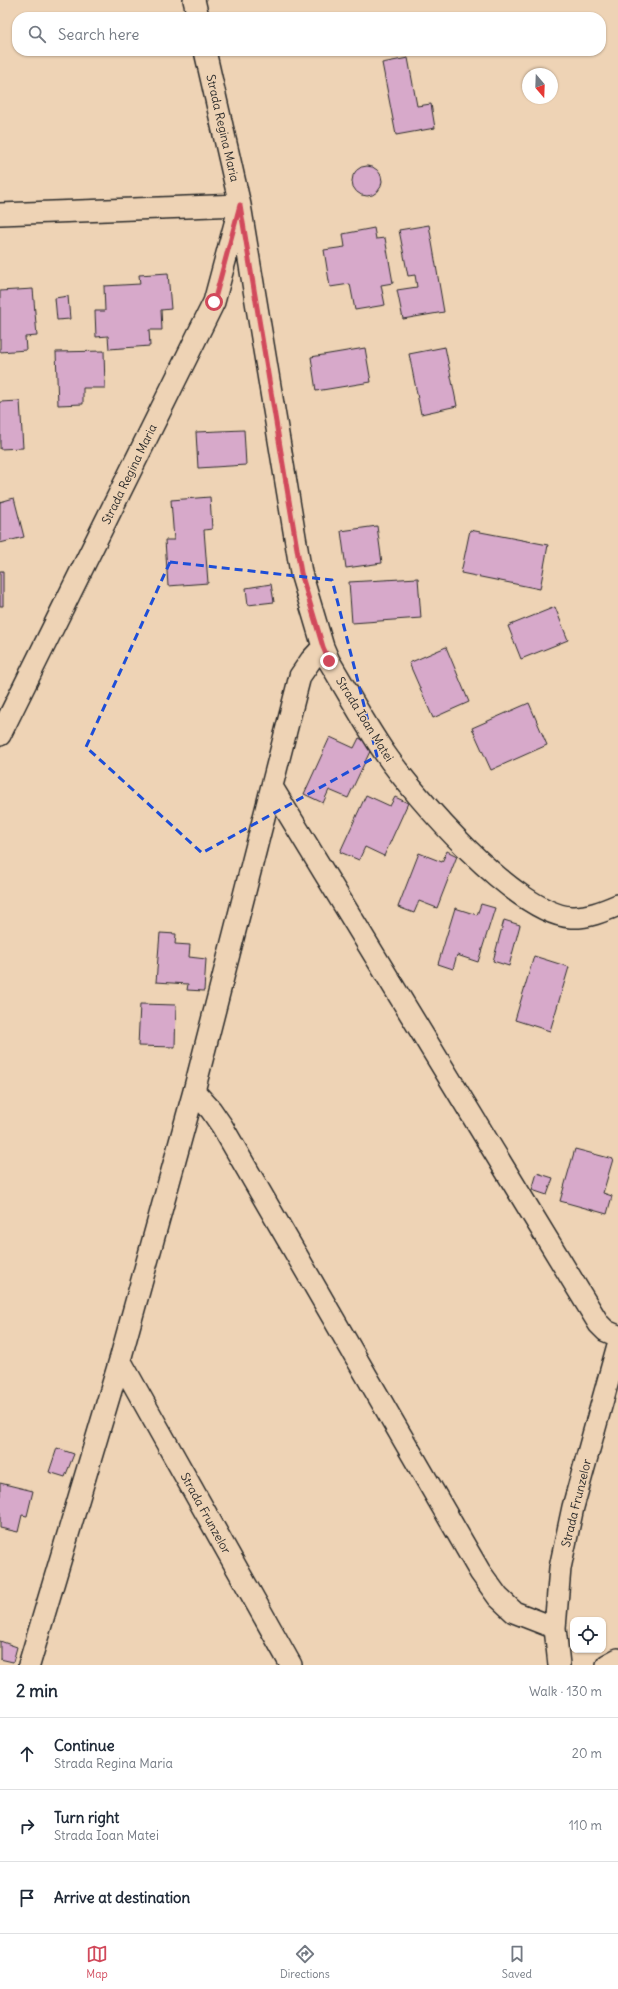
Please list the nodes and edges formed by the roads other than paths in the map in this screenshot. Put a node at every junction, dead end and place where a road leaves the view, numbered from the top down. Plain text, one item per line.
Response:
1 (194, 0) edge
2 (197, 12) edge
3 (206, 56) edge
4 (240, 205) junction
5 (0, 214) edge
6 (323, 647) junction
7 (0, 735) edge
8 (272, 786) junction
9 (618, 905) edge
10 (194, 1091) junction
11 (618, 1336) edge
12 (618, 1345) edge
13 (120, 1360) junction
14 (555, 1628) junction
15 (618, 1659) edge
16 (29, 1665) edge
17 (291, 1665) edge
18 (560, 1665) edge
19 (607, 1665) edge

1 - 2 street
3 - 4 street, Strada Regina Maria
4 - 5 street
4 - 6 street, Strada Ioan Matei
4 - 7 street, Strada Regina Maria
6 - 8 street
6 - 9 street, Strada Ioan Matei
8 - 10 street
8 - 11 street
10 - 13 street
10 - 14 street
12 - 14 street, Strada Frunzelor
13 - 16 street
13 - 17 street, Strada Frunzelor
14 - 18 street, Strada Frunzelor
15 - 19 street

